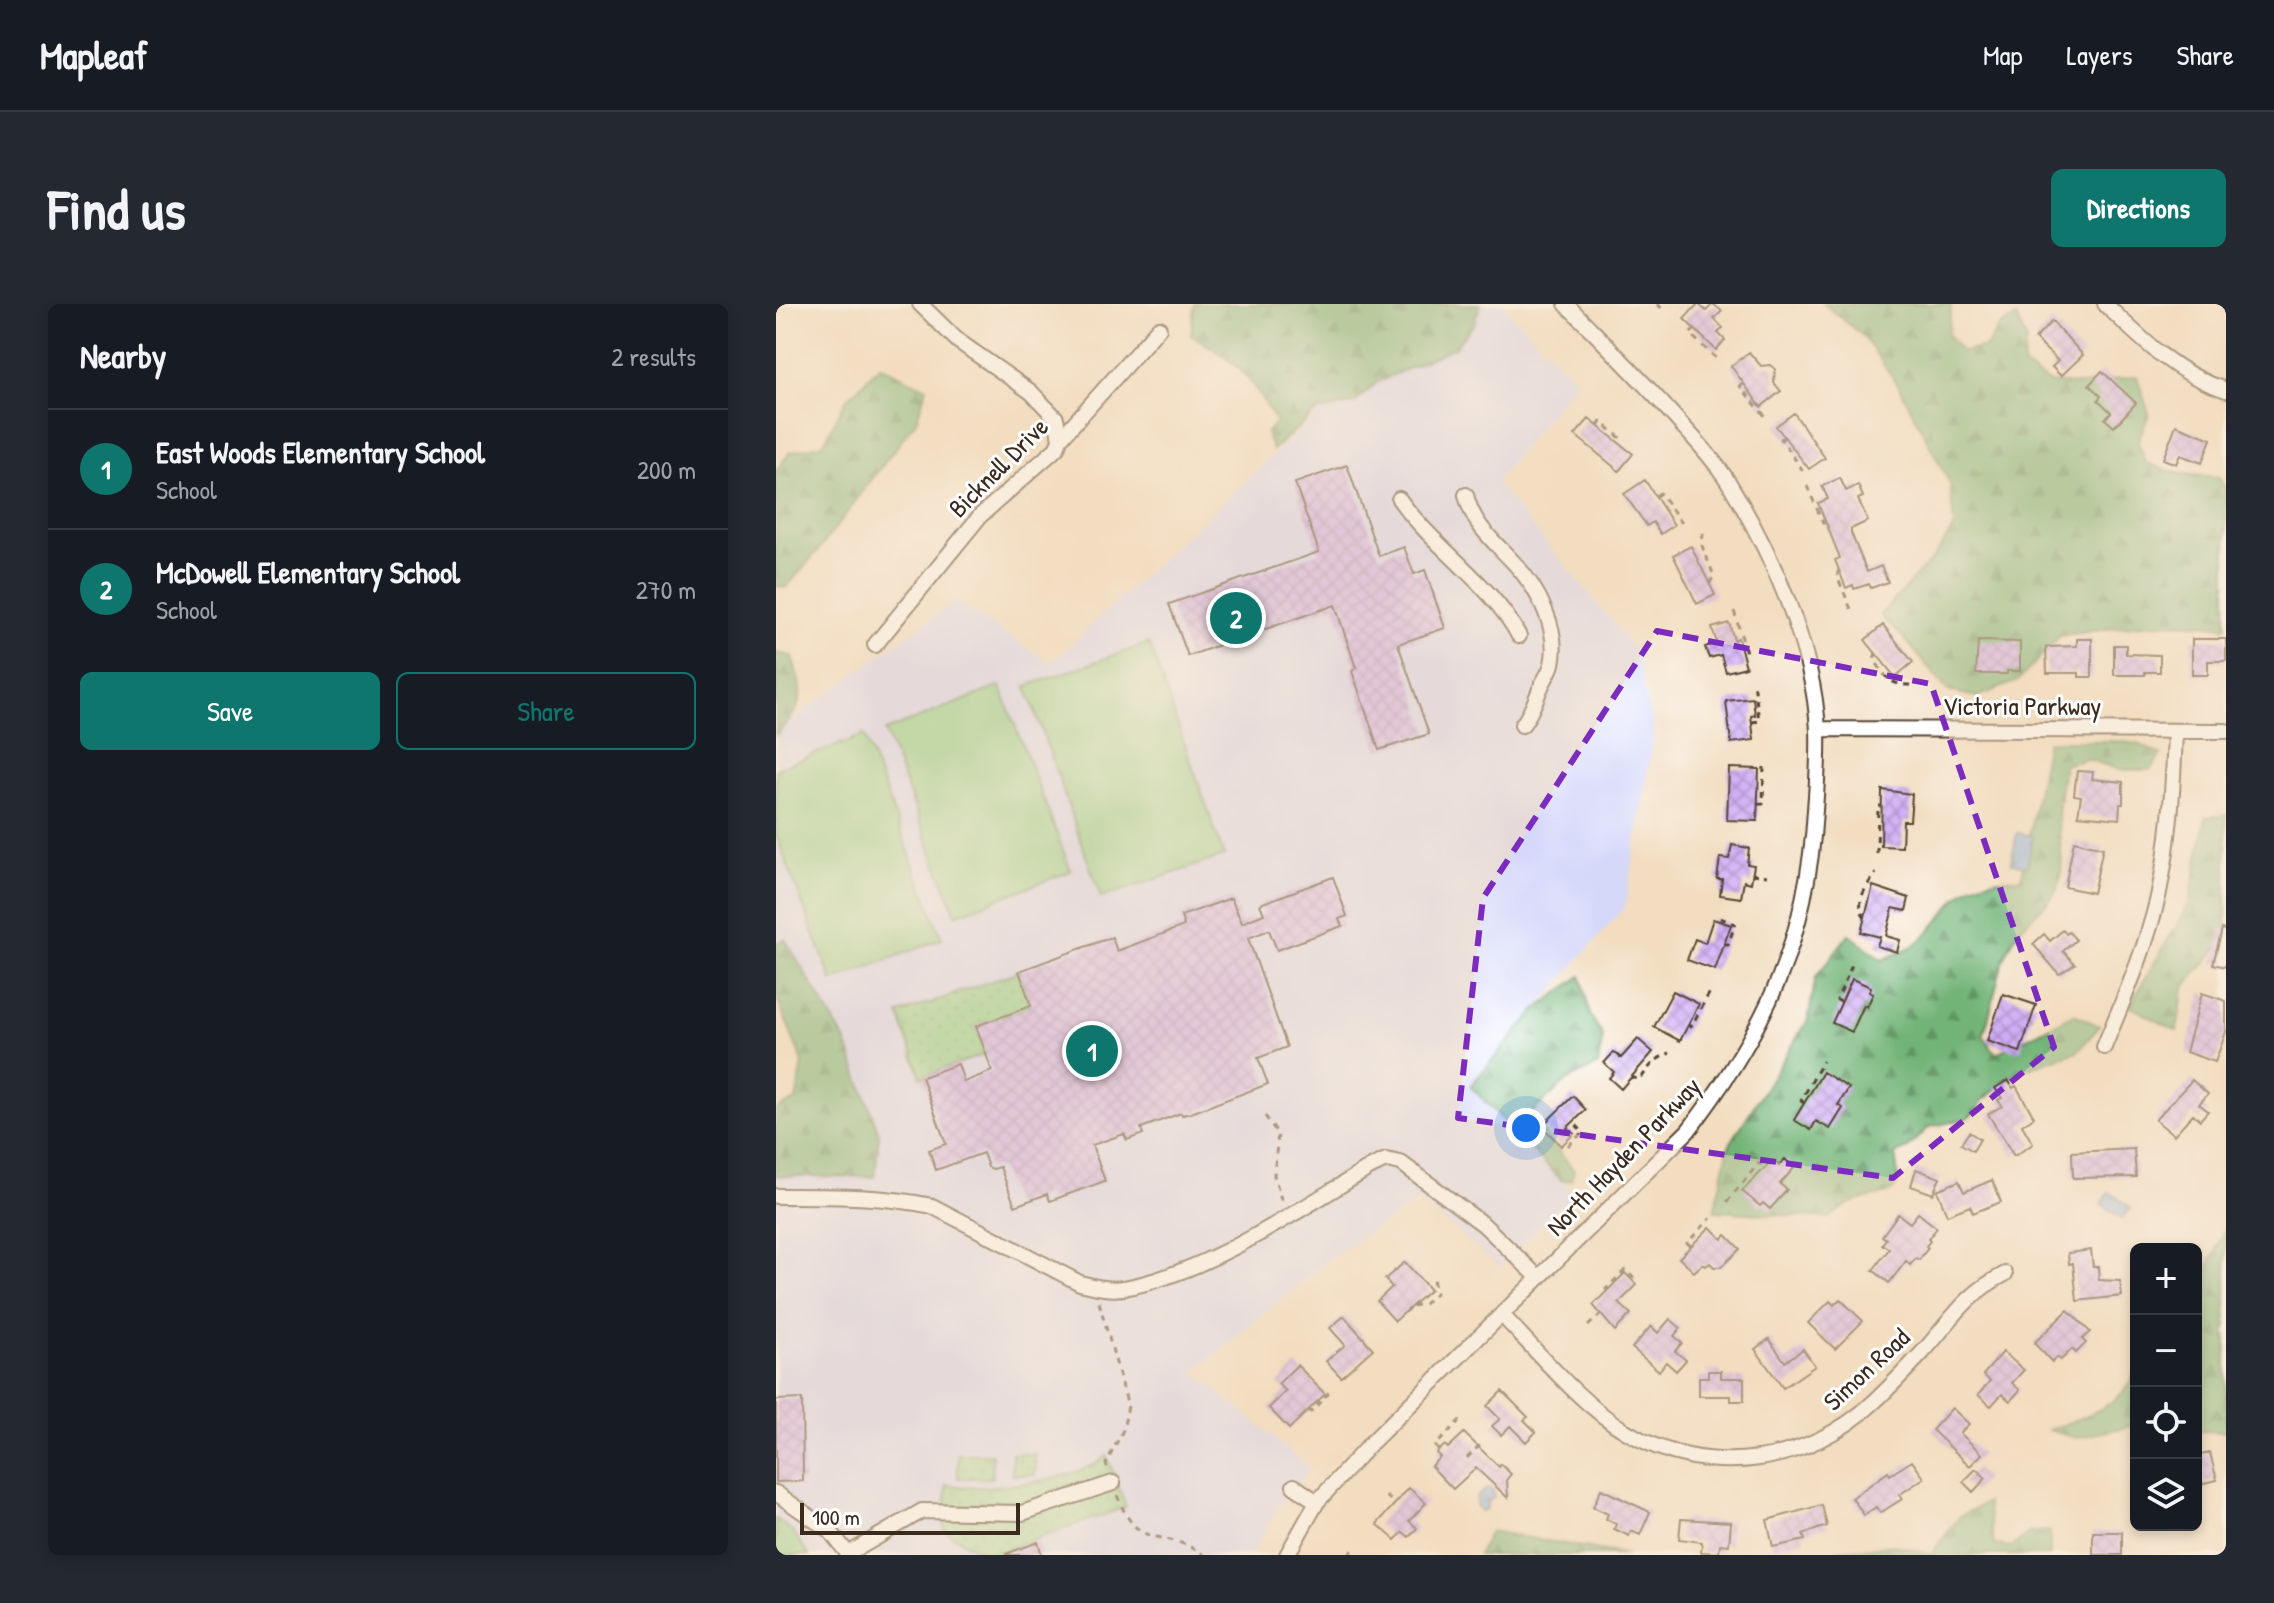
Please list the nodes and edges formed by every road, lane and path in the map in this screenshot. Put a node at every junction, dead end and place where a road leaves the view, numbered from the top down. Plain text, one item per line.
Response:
1 (920, 304) edge
2 (1566, 304) edge
3 (1657, 304) edge
4 (2105, 304) edge
5 (1665, 311) dead end
6 (1159, 328) dead end
7 (1695, 329) dead end
8 (1718, 360) dead end
9 (1743, 384) dead end
10 (2226, 390) edge
11 (1765, 416) dead end
12 (1598, 426) dead end
13 (1784, 437) dead end
14 (1060, 439) junction
15 (1623, 440) dead end
16 (1806, 475) dead end
17 (1807, 486) dead end
18 (1466, 495) dead end
19 (1656, 496) dead end
20 (1399, 499) dead end
21 (1828, 525) dead end
22 (1684, 526) dead end
23 (1703, 533) dead end
24 (1839, 570) dead end
25 (1709, 584) dead end
26 (1851, 609) dead end
27 (1734, 611) dead end
28 (1519, 636) dead end
29 (875, 645) dead end
30 (1742, 653) dead end
31 (1876, 653) dead end
32 (1754, 682) dead end
33 (1911, 685) dead end
34 (1752, 722) dead end
35 (1522, 725) dead end
36 (1818, 729) junction
37 (2226, 731) edge
38 (2175, 732) junction
39 (1764, 765) dead end
40 (1758, 804) dead end
41 (1881, 806) dead end
42 (1877, 853) dead end
43 (1876, 873) dead end
44 (1752, 874) dead end
45 (1767, 876) dead end
46 (1720, 918) dead end
47 (1865, 918) dead end
48 (1725, 944) dead end
49 (1854, 960) dead end
50 (1712, 988) dead end
51 (1841, 1002) dead end
52 (1688, 1025) dead end
53 (2104, 1047) dead end
54 (1670, 1053) dead end
55 (1823, 1061) dead end
56 (1631, 1077) dead end
57 (1804, 1103) dead end
58 (1265, 1116) dead end
59 (1573, 1122) dead end
60 (1568, 1146) dead end
61 (1765, 1169) dead end
62 (776, 1196) edge
63 (1727, 1202) dead end
64 (1284, 1209) dead end
65 (1711, 1218) dead end
66 (1691, 1246) dead end
67 (2005, 1274) dead end
68 (1432, 1275) dead end
69 (1539, 1278) junction
70 (1637, 1281) dead end
71 (1608, 1291) dead end
72 (1099, 1302) dead end
73 (1412, 1306) dead end
74 (1602, 1313) dead end
75 (1502, 1315) junction
76 (1588, 1326) dead end
77 (1330, 1391) dead end
78 (1308, 1410) dead end
79 (1462, 1418) dead end
80 (1484, 1441) dead end
81 (1439, 1450) dead end
82 (1467, 1458) dead end
83 (1113, 1483) junction
84 (1294, 1486) dead end
85 (776, 1493) edge
86 (1386, 1496) dead end
87 (1317, 1502) junction
88 (1395, 1504) dead end
89 (1355, 1546) dead end
90 (848, 1554) edge
91 (1204, 1555) edge
92 (1287, 1555) edge
93 (1349, 1555) edge

1 - 14 street
2 - 36 street, North Hayden Parkway
3 - 5 path
4 - 10 street
6 - 14 street, Bicknell Drive
7 - 8 path
9 - 11 path
12 - 15 path
13 - 16 path
14 - 29 street, Bicknell Drive
17 - 21 path
18 - 35 street
19 - 22 path
20 - 28 street
23 - 25 path
24 - 26 path
27 - 30 path
31 - 33 path
32 - 34 path
36 - 38 street, Victoria Parkway
36 - 69 street, North Hayden Parkway
37 - 38 street, Victoria Parkway
38 - 53 street
39 - 40 path
41 - 42 path
43 - 47 path
44 - 45 path
46 - 48 path
49 - 51 path
50 - 52 path
54 - 56 path
55 - 57 path
58 - 64 path
59 - 60 path
61 - 63 path
62 - 69 street
65 - 66 path
67 - 75 street, Simon Road
68 - 73 path
69 - 75 street, North Hayden Parkway
70 - 71 path
72 - 83 path
74 - 76 path
75 - 87 street, North Hayden Parkway
77 - 78 path
79 - 81 path
80 - 82 path
83 - 90 street
83 - 91 path
84 - 87 street
85 - 90 street
86 - 88 path
87 - 92 street, North Hayden Parkway
89 - 93 path

